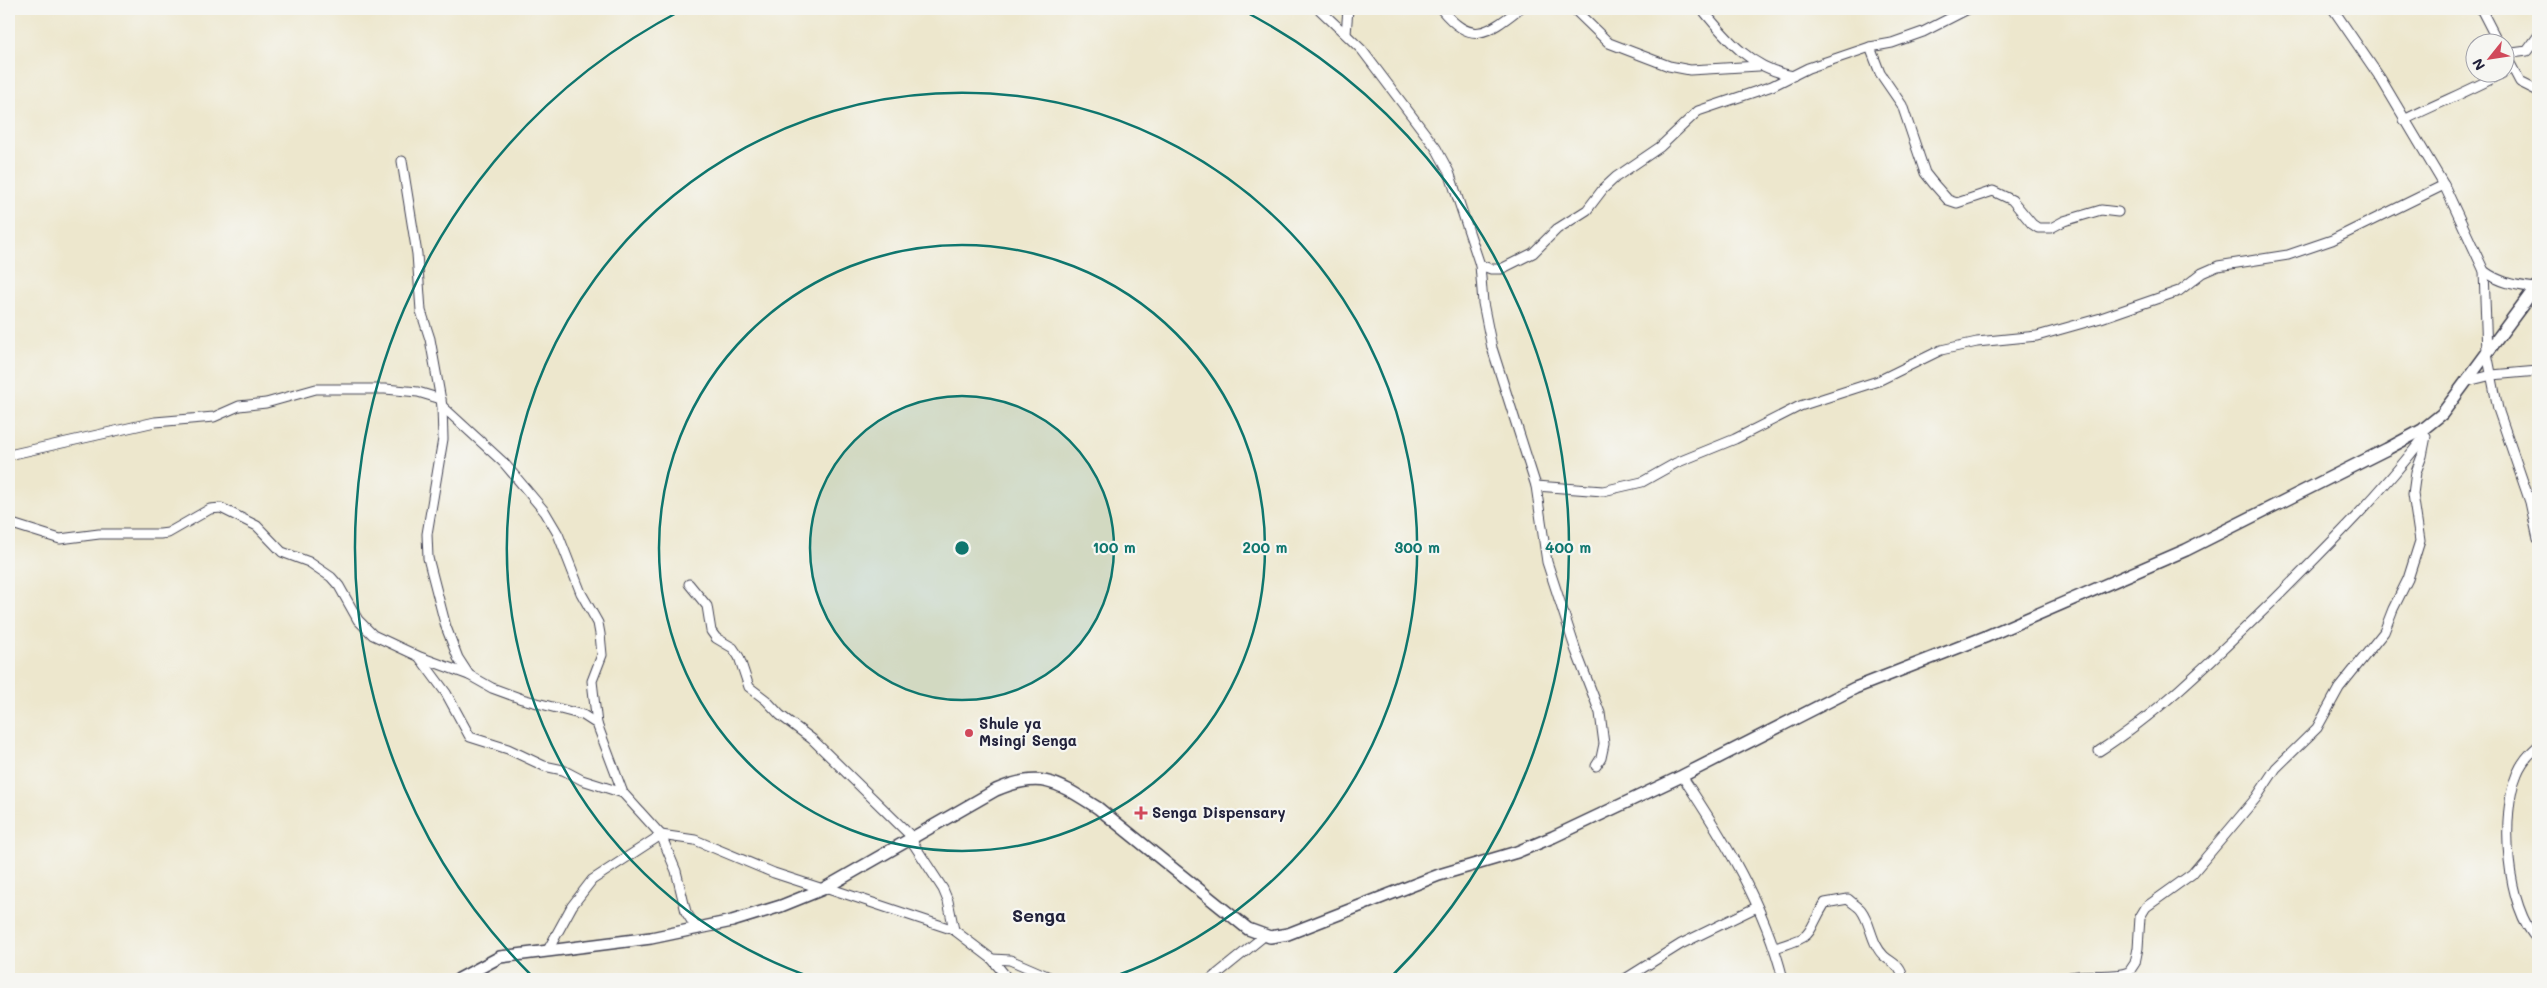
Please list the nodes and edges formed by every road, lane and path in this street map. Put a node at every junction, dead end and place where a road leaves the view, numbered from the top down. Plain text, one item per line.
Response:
1 (1319, 9) edge
2 (1441, 9) edge
3 (1519, 9) edge
4 (1574, 9) edge
5 (1702, 9) edge
6 (1968, 9) edge
7 (2333, 9) edge
8 (2481, 9) edge
9 (1346, 11) edge
10 (2493, 32) edge
11 (1346, 34) junction
12 (2538, 36) edge
13 (1870, 47) junction
14 (2514, 52) edge
15 (1759, 66) junction
16 (2514, 72) edge
17 (1793, 76) junction
18 (2486, 82) edge
19 (2538, 91) edge
20 (2404, 120) junction
21 (402, 161) dead end
22 (2444, 185) junction
23 (2118, 212) dead end
24 (1480, 265) junction
25 (2484, 271) junction
26 (2536, 287) edge
27 (2487, 353) junction
28 (2538, 371) edge
29 (2492, 375) junction
30 (2468, 381) junction
31 (441, 402) junction
32 (2433, 422) junction
33 (2426, 436) junction
34 (9, 455) edge
35 (1536, 486) junction
36 (9, 523) edge
37 (2538, 539) edge
38 (689, 584) dead end
39 (420, 657) junction
40 (469, 676) junction
41 (597, 724) junction
42 (2538, 746) edge
43 (2099, 751) dead end
44 (1596, 766) dead end
45 (1682, 776) junction
46 (624, 793) junction
47 (661, 835) junction
48 (912, 840) junction
49 (824, 888) junction
50 (1757, 907) junction
51 (697, 929) junction
52 (954, 930) junction
53 (1264, 936) junction
54 (2538, 940) edge
55 (1775, 948) junction
56 (548, 950) junction
57 (992, 959) junction
58 (2129, 975) edge
59 (460, 979) edge
60 (1008, 979) edge
61 (1054, 979) edge
62 (1211, 979) edge
63 (1625, 979) edge
64 (1784, 979) edge
65 (1903, 979) edge
66 (2063, 979) edge

1 - 11 street
2 - 3 street
4 - 15 street
5 - 15 street
6 - 13 street
7 - 20 street
8 - 10 street
9 - 11 street
11 - 24 street
12 - 14 street
13 - 17 street
13 - 23 street
15 - 17 street
16 - 19 street
17 - 24 street
18 - 20 street
20 - 22 street
21 - 31 street
22 - 25 street
22 - 35 street
24 - 35 street
25 - 26 street
25 - 27 street
26 - 27 street
27 - 29 street
27 - 30 street
28 - 29 street
29 - 30 street
29 - 37 street
30 - 32 street
31 - 34 street
31 - 40 street
31 - 41 street
32 - 33 street
32 - 45 street
33 - 43 street
33 - 58 street
35 - 44 street
36 - 39 street
38 - 48 street
39 - 40 street
39 - 46 street
40 - 41 street
41 - 46 street
42 - 54 street
45 - 50 street
45 - 53 street
46 - 47 street
47 - 49 street
47 - 51 street
47 - 56 street
48 - 49 street
48 - 52 street
48 - 53 street
49 - 51 street
49 - 52 street
50 - 55 street
50 - 63 street
51 - 56 street
52 - 57 street
53 - 62 street
55 - 64 street
55 - 65 street
56 - 59 street
57 - 60 street
57 - 61 street
58 - 66 street

